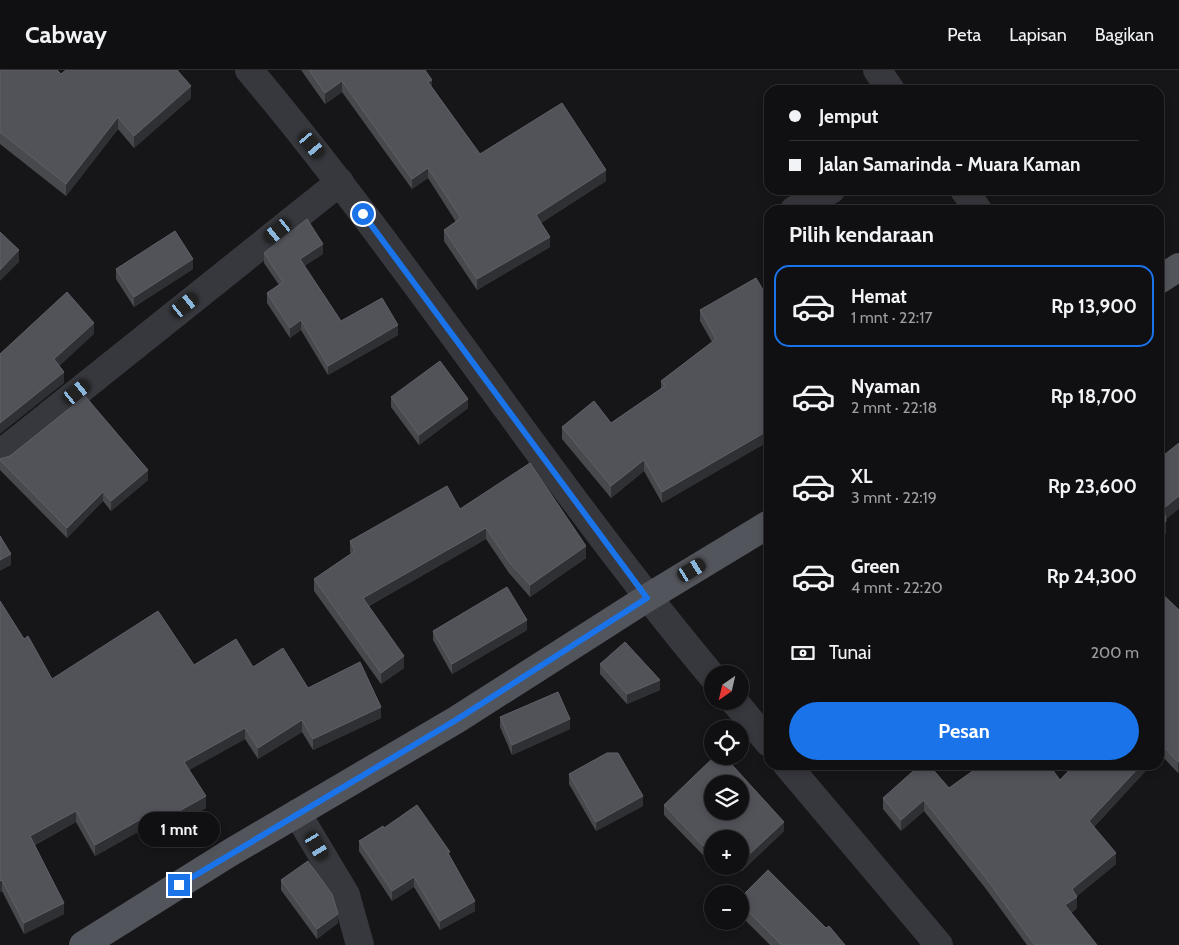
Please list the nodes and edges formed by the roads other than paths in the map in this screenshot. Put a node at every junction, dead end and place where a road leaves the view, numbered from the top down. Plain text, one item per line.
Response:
1 (249, 70) edge
2 (877, 70) edge
3 (888, 85) edge
4 (340, 182) junction
5 (822, 195) edge
6 (803, 205) edge
7 (1179, 267) edge
8 (1164, 277) edge
9 (0, 454) edge
10 (764, 527) edge
11 (647, 598) junction
12 (704, 666) edge
13 (742, 710) edge
14 (764, 737) edge
15 (791, 770) edge
16 (297, 813) junction
17 (83, 945) edge
18 (360, 945) edge
19 (939, 945) edge

1 - 4 street
2 - 3 street
4 - 9 street
4 - 11 street
5 - 6 street
7 - 8 main road
10 - 11 main road
11 - 12 street
11 - 16 main road
13 - 14 street
15 - 19 street
16 - 17 main road
16 - 18 street

